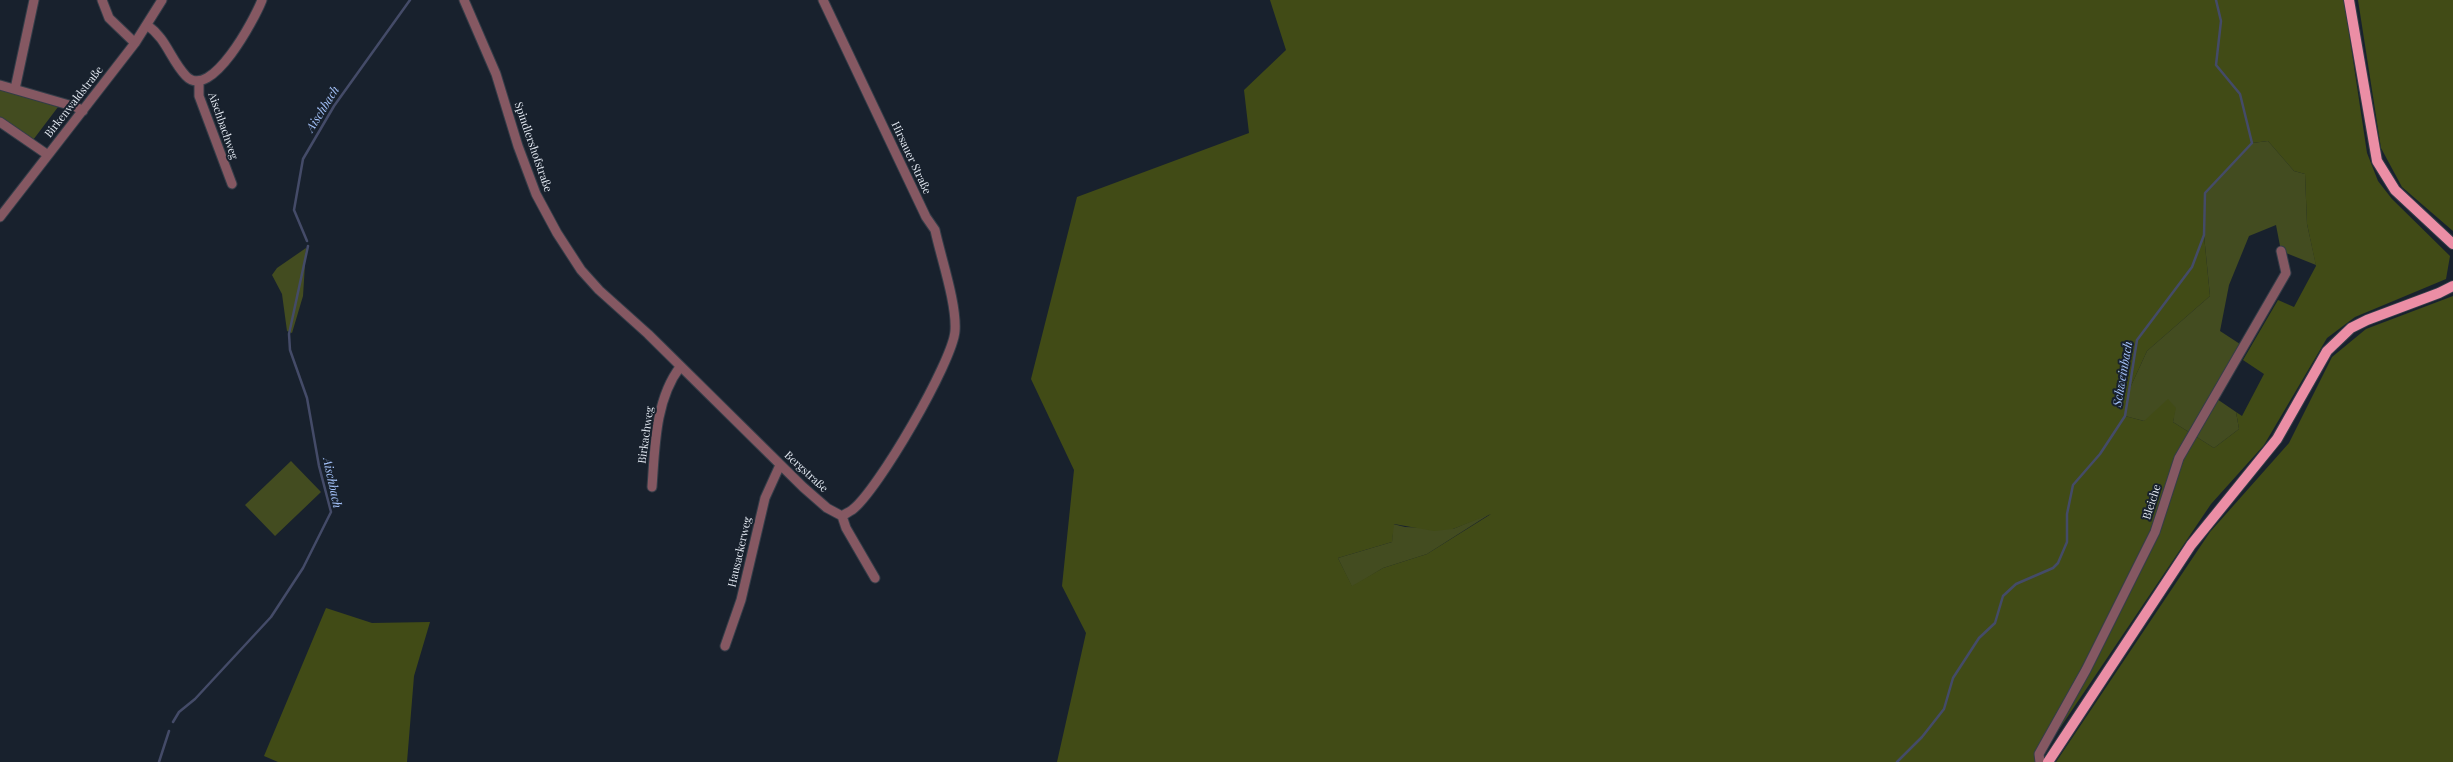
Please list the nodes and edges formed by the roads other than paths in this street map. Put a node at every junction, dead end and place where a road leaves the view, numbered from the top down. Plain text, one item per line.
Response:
1 (34, 0) edge
2 (102, 0) edge
3 (162, 0) edge
4 (262, 0) edge
5 (464, 0) edge
6 (823, 0) edge
7 (2349, 0) edge
8 (147, 25) junction
9 (135, 43) junction
10 (199, 81) junction
11 (0, 85) edge
12 (15, 89) junction
13 (83, 111) junction
14 (0, 122) edge
15 (48, 155) junction
16 (232, 184) dead end
17 (0, 216) edge
18 (2453, 244) edge
19 (2282, 251) dead end
20 (2453, 286) edge
21 (599, 290) joint
22 (680, 367) junction
23 (780, 465) junction
24 (652, 487) dead end
25 (842, 516) junction
26 (875, 578) dead end
27 (725, 646) dead end
28 (2040, 762) edge
29 (2048, 762) edge

1 - 12 street
2 - 9 street
3 - 8 street, Birkenwaldstraße
4 - 10 street
5 - 21 street, Spindlershofstraße
6 - 25 street, Hirsauer Straße
7 - 18 main road
8 - 9 street, Birkenwaldstraße
8 - 10 street, Aischbachweg
9 - 13 street, Birkenwaldstraße
10 - 16 street, Aischbachweg
11 - 12 street
12 - 13 street
13 - 15 street, Birkenwaldstraße
14 - 15 street
15 - 17 street, Birkenwaldstraße
19 - 28 street, Bleiche
20 - 29 main road
21 - 22 street, Bergstraße
22 - 23 street, Bergstraße
22 - 24 street, Birkachweg
23 - 25 street, Bergstraße
23 - 27 street, Hausackerweg
25 - 26 street

